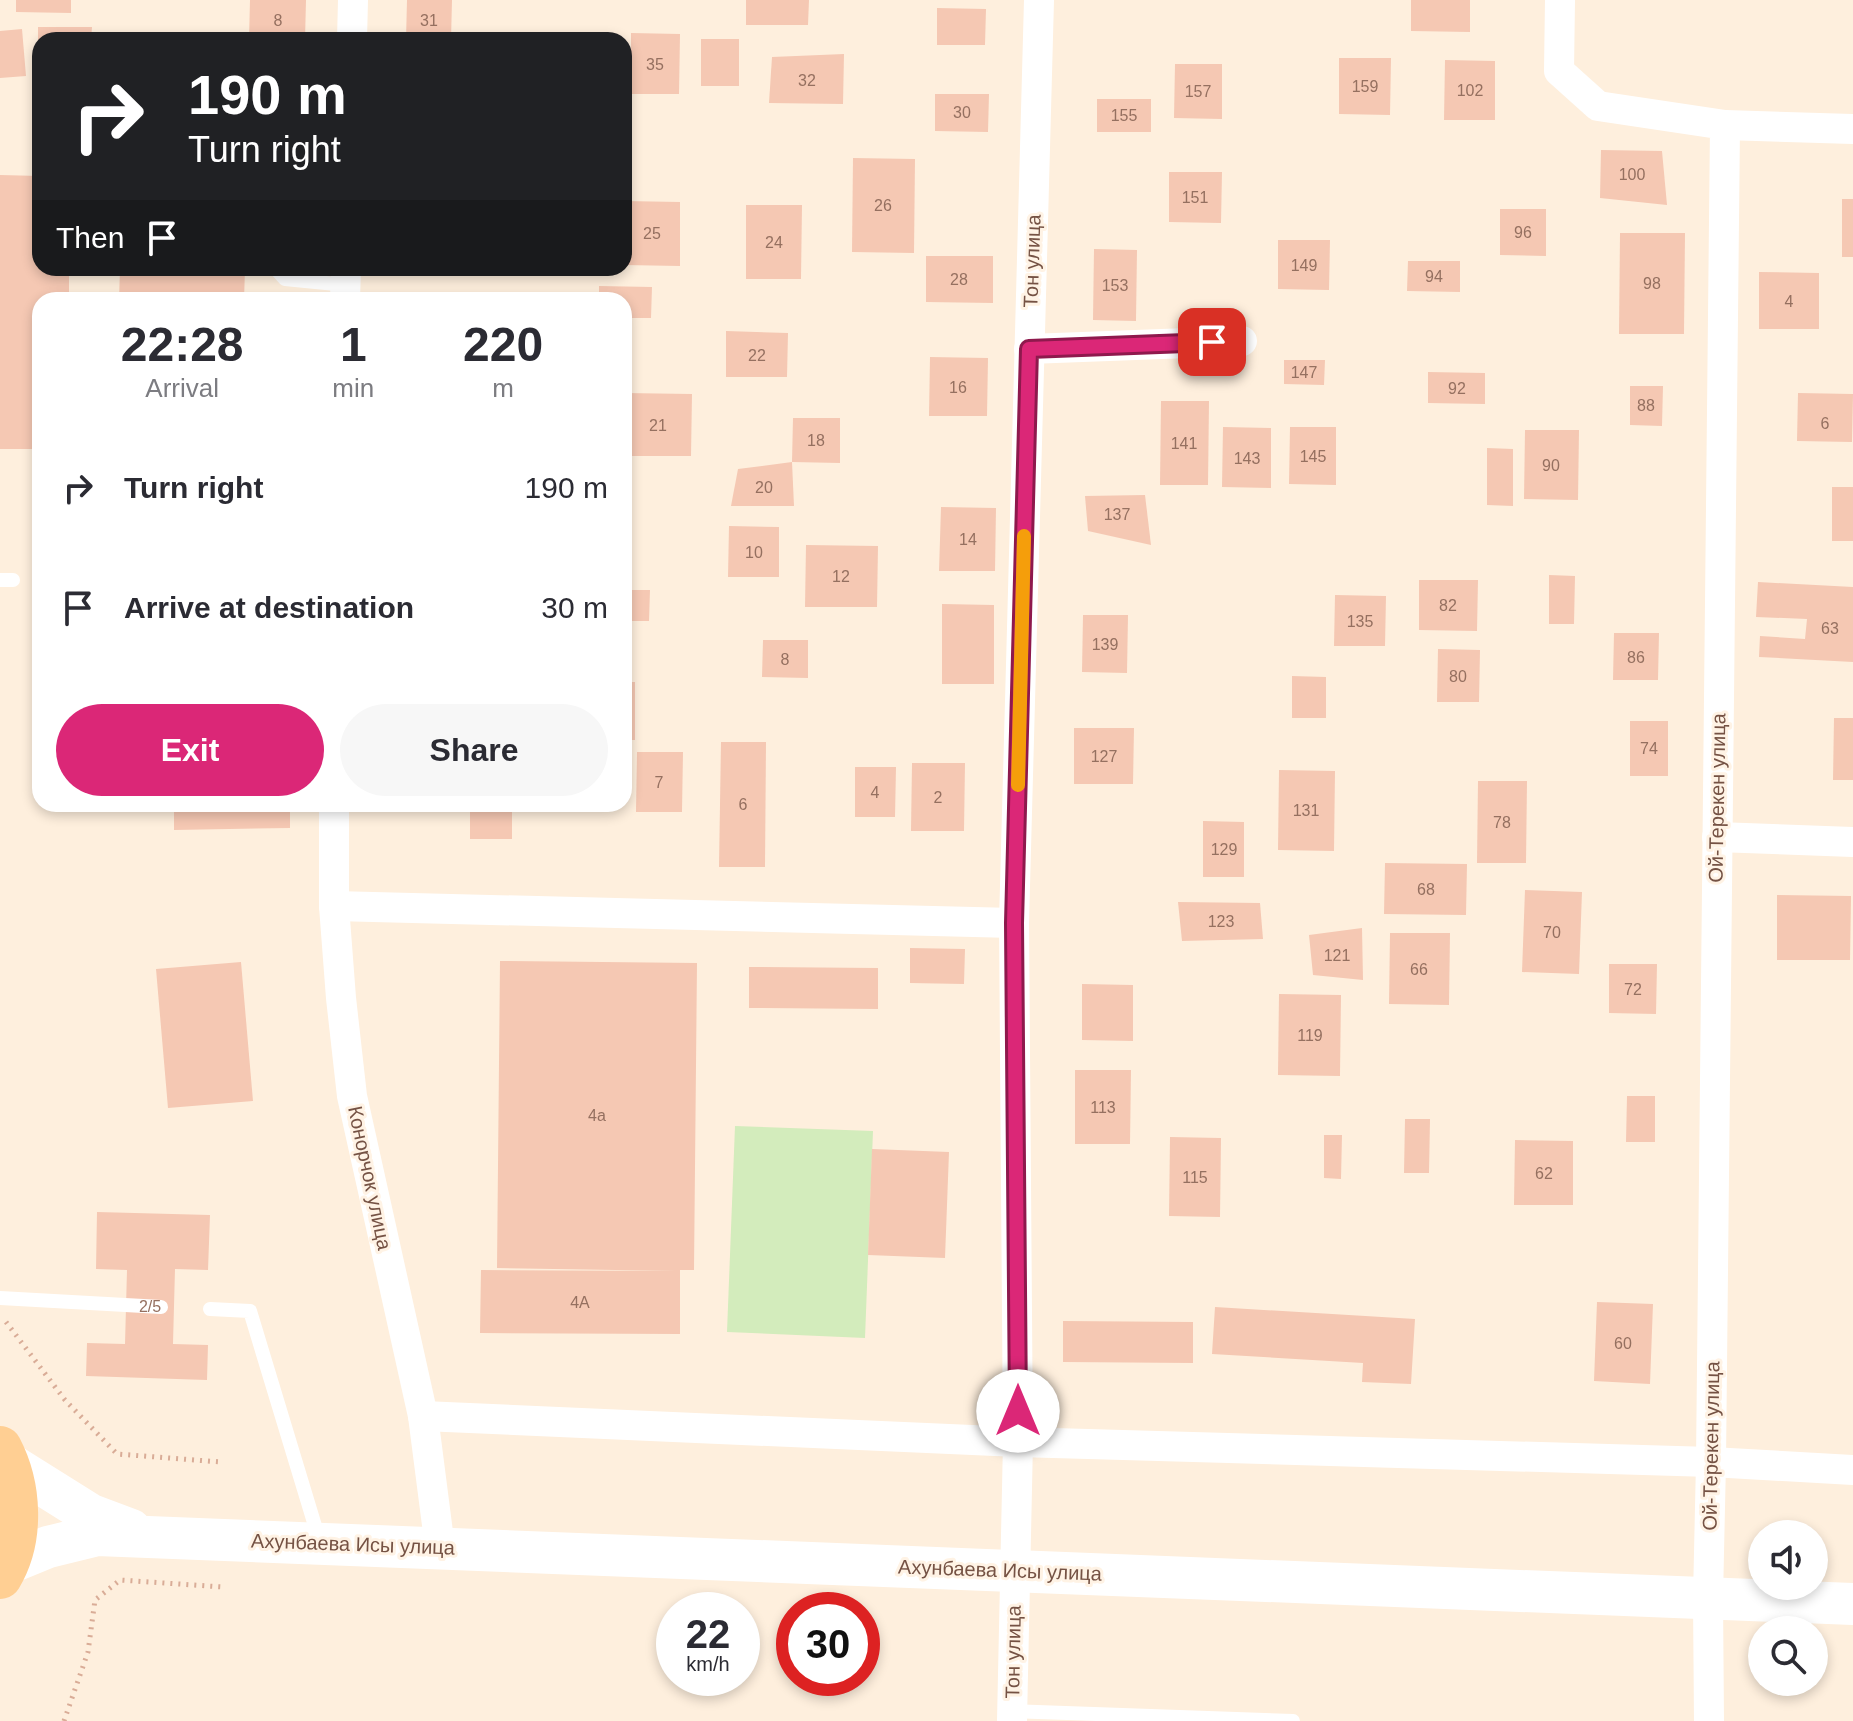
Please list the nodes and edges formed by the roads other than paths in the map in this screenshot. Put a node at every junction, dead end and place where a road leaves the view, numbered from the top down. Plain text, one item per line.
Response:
1 (353, 0) edge
2 (1039, 0) edge
3 (1560, 0) edge
4 (352, 32) edge
5 (1725, 125) junction
6 (1853, 129) edge
7 (282, 276) edge
8 (346, 284) edge
9 (1242, 341) dead end
10 (1029, 349) junction
11 (334, 812) edge
12 (1717, 837) junction
13 (1853, 842) edge
14 (334, 906) junction
15 (1014, 923) junction
16 (0, 1298) edge
17 (161, 1307) dead end
18 (210, 1309) dead end
19 (423, 1416) junction
20 (1018, 1442) junction
21 (4, 1456) edge
22 (1711, 1462) junction
23 (1853, 1470) edge
24 (147, 1536) junction
25 (320, 1544) junction
26 (440, 1548) junction
27 (4, 1570) edge
28 (1014, 1571) junction
29 (1708, 1598) junction
30 (1853, 1604) edge
31 (1012, 1716) edge
32 (1293, 1721) edge
33 (1709, 1721) edge

1 - 4 street
2 - 10 street, Тон улица
3 - 5 street
5 - 6 street
5 - 12 street, Ой-Терекен улица
7 - 8 lane
9 - 10 street
10 - 15 street, Тон улица
11 - 14 street, Конорчок улица
12 - 13 street
12 - 22 street, Ой-Терекен улица
14 - 15 street
14 - 19 street, Конорчок улица
15 - 20 street, Тон улица
16 - 17 lane
18 - 25 lane
19 - 20 street
19 - 26 street, Конорчок улица
20 - 22 street
20 - 28 street, Тон улица
21 - 24 main road, Ахунбаева Исы улица
21 - 27 main road
22 - 23 street
22 - 29 street, Ой-Терекен улица
24 - 25 main road, Ахунбаева Исы улица
24 - 27 main road, Ахунбаева Исы улица
25 - 26 main road, Ахунбаева Исы улица
26 - 28 main road, Ахунбаева Исы улица
28 - 29 main road, Ахунбаева Исы улица
28 - 31 street, Тон улица
29 - 30 main road, Ахунбаева Исы улица
29 - 33 street, Ой-Терекен улица
31 - 32 lane

